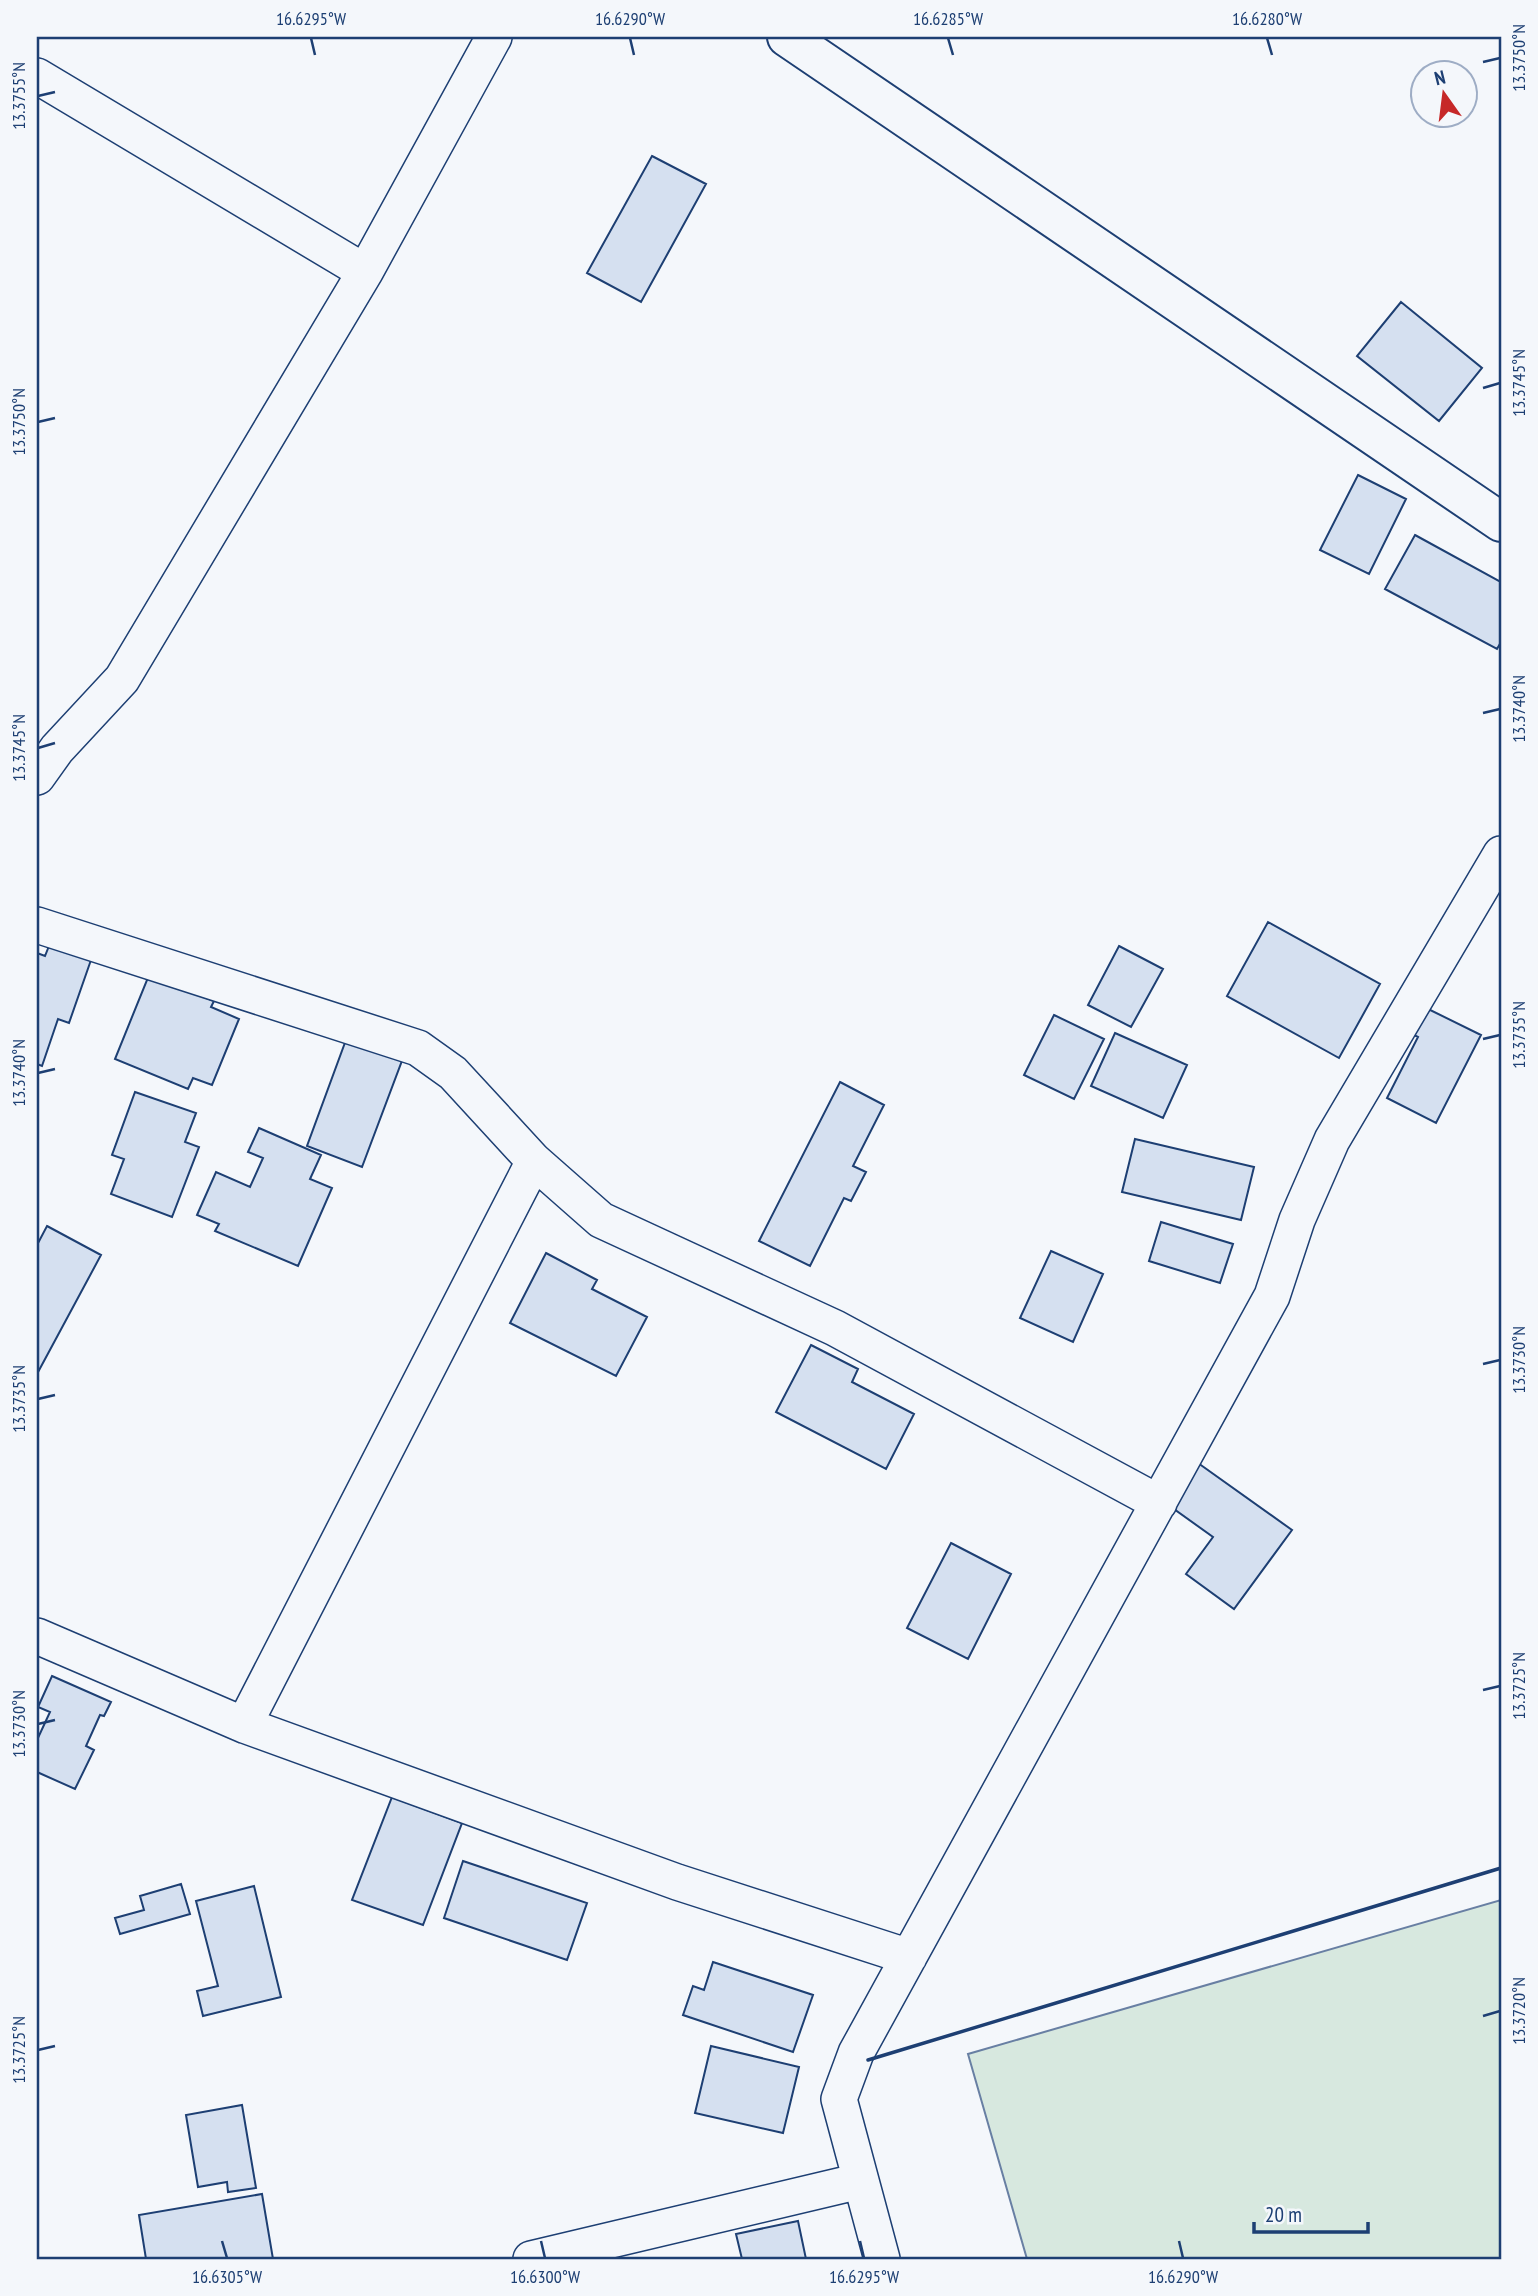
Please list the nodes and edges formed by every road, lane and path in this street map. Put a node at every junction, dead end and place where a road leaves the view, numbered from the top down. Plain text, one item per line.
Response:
1 (494, 37) edge
2 (787, 37) edge
3 (37, 76) edge
4 (365, 272) junction
5 (1501, 522) edge
6 (44, 754) edge
7 (1501, 854) edge
8 (37, 925) edge
9 (534, 1161) junction
10 (1159, 1503) junction
11 (37, 1636) edge
12 (244, 1725) junction
13 (909, 1957) junction
14 (860, 2181) junction
15 (531, 2259) edge
16 (883, 2259) edge

1 - 4 street
2 - 5 main road
3 - 4 street
4 - 6 street
7 - 10 street
8 - 9 street
9 - 10 street
9 - 12 street
10 - 13 street
11 - 12 street
12 - 13 street
13 - 14 street
14 - 15 street
14 - 16 street

